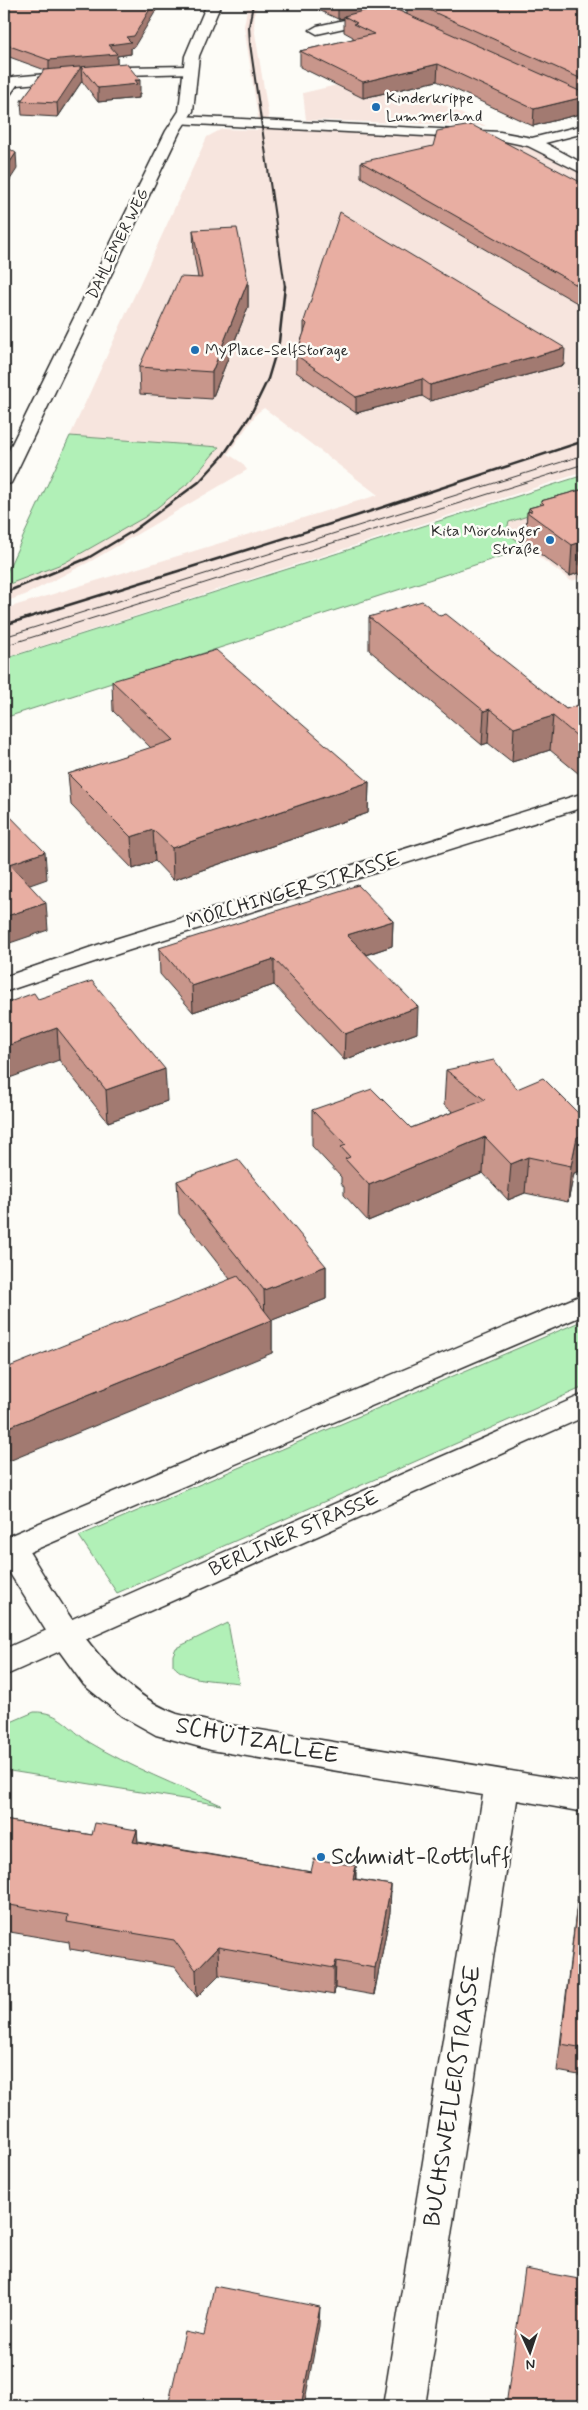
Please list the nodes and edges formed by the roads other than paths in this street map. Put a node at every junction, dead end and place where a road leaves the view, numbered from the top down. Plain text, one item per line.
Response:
1 (214, 4) edge
2 (434, 4) edge
3 (387, 14) junction
4 (405, 22) edge
5 (317, 30) dead end
6 (189, 70) junction
7 (8, 80) edge
8 (4, 93) edge
9 (180, 120) junction
10 (584, 129) edge
11 (532, 142) junction
12 (584, 170) edge
13 (4, 479) edge
14 (584, 800) edge
15 (4, 985) edge
16 (584, 1304) edge
17 (584, 1405) edge
18 (7, 1549) edge
19 (67, 1636) junction
20 (4, 1663) edge
21 (502, 1785) junction
22 (584, 1797) edge
23 (404, 2406) edge

1 - 6 street, DAHLEMER WEG
2 - 3 street
3 - 4 street
3 - 5 street
6 - 7 street
6 - 9 street, DAHLEMER WEG
7 - 8 street
9 - 11 street
9 - 13 street, DAHLEMER WEG
10 - 11 street
11 - 12 street
14 - 15 street, MÖRCHINGER STRASSE
16 - 18 street
17 - 19 street, BERLINER STRASSE
18 - 19 street, SCHÜTZALLEE
19 - 20 street, BERLINER STRASSE
19 - 21 street, SCHÜTZALLEE
21 - 22 street, SCHÜTZALLEE
21 - 23 street, BUCHSWEILERSTRASSE

